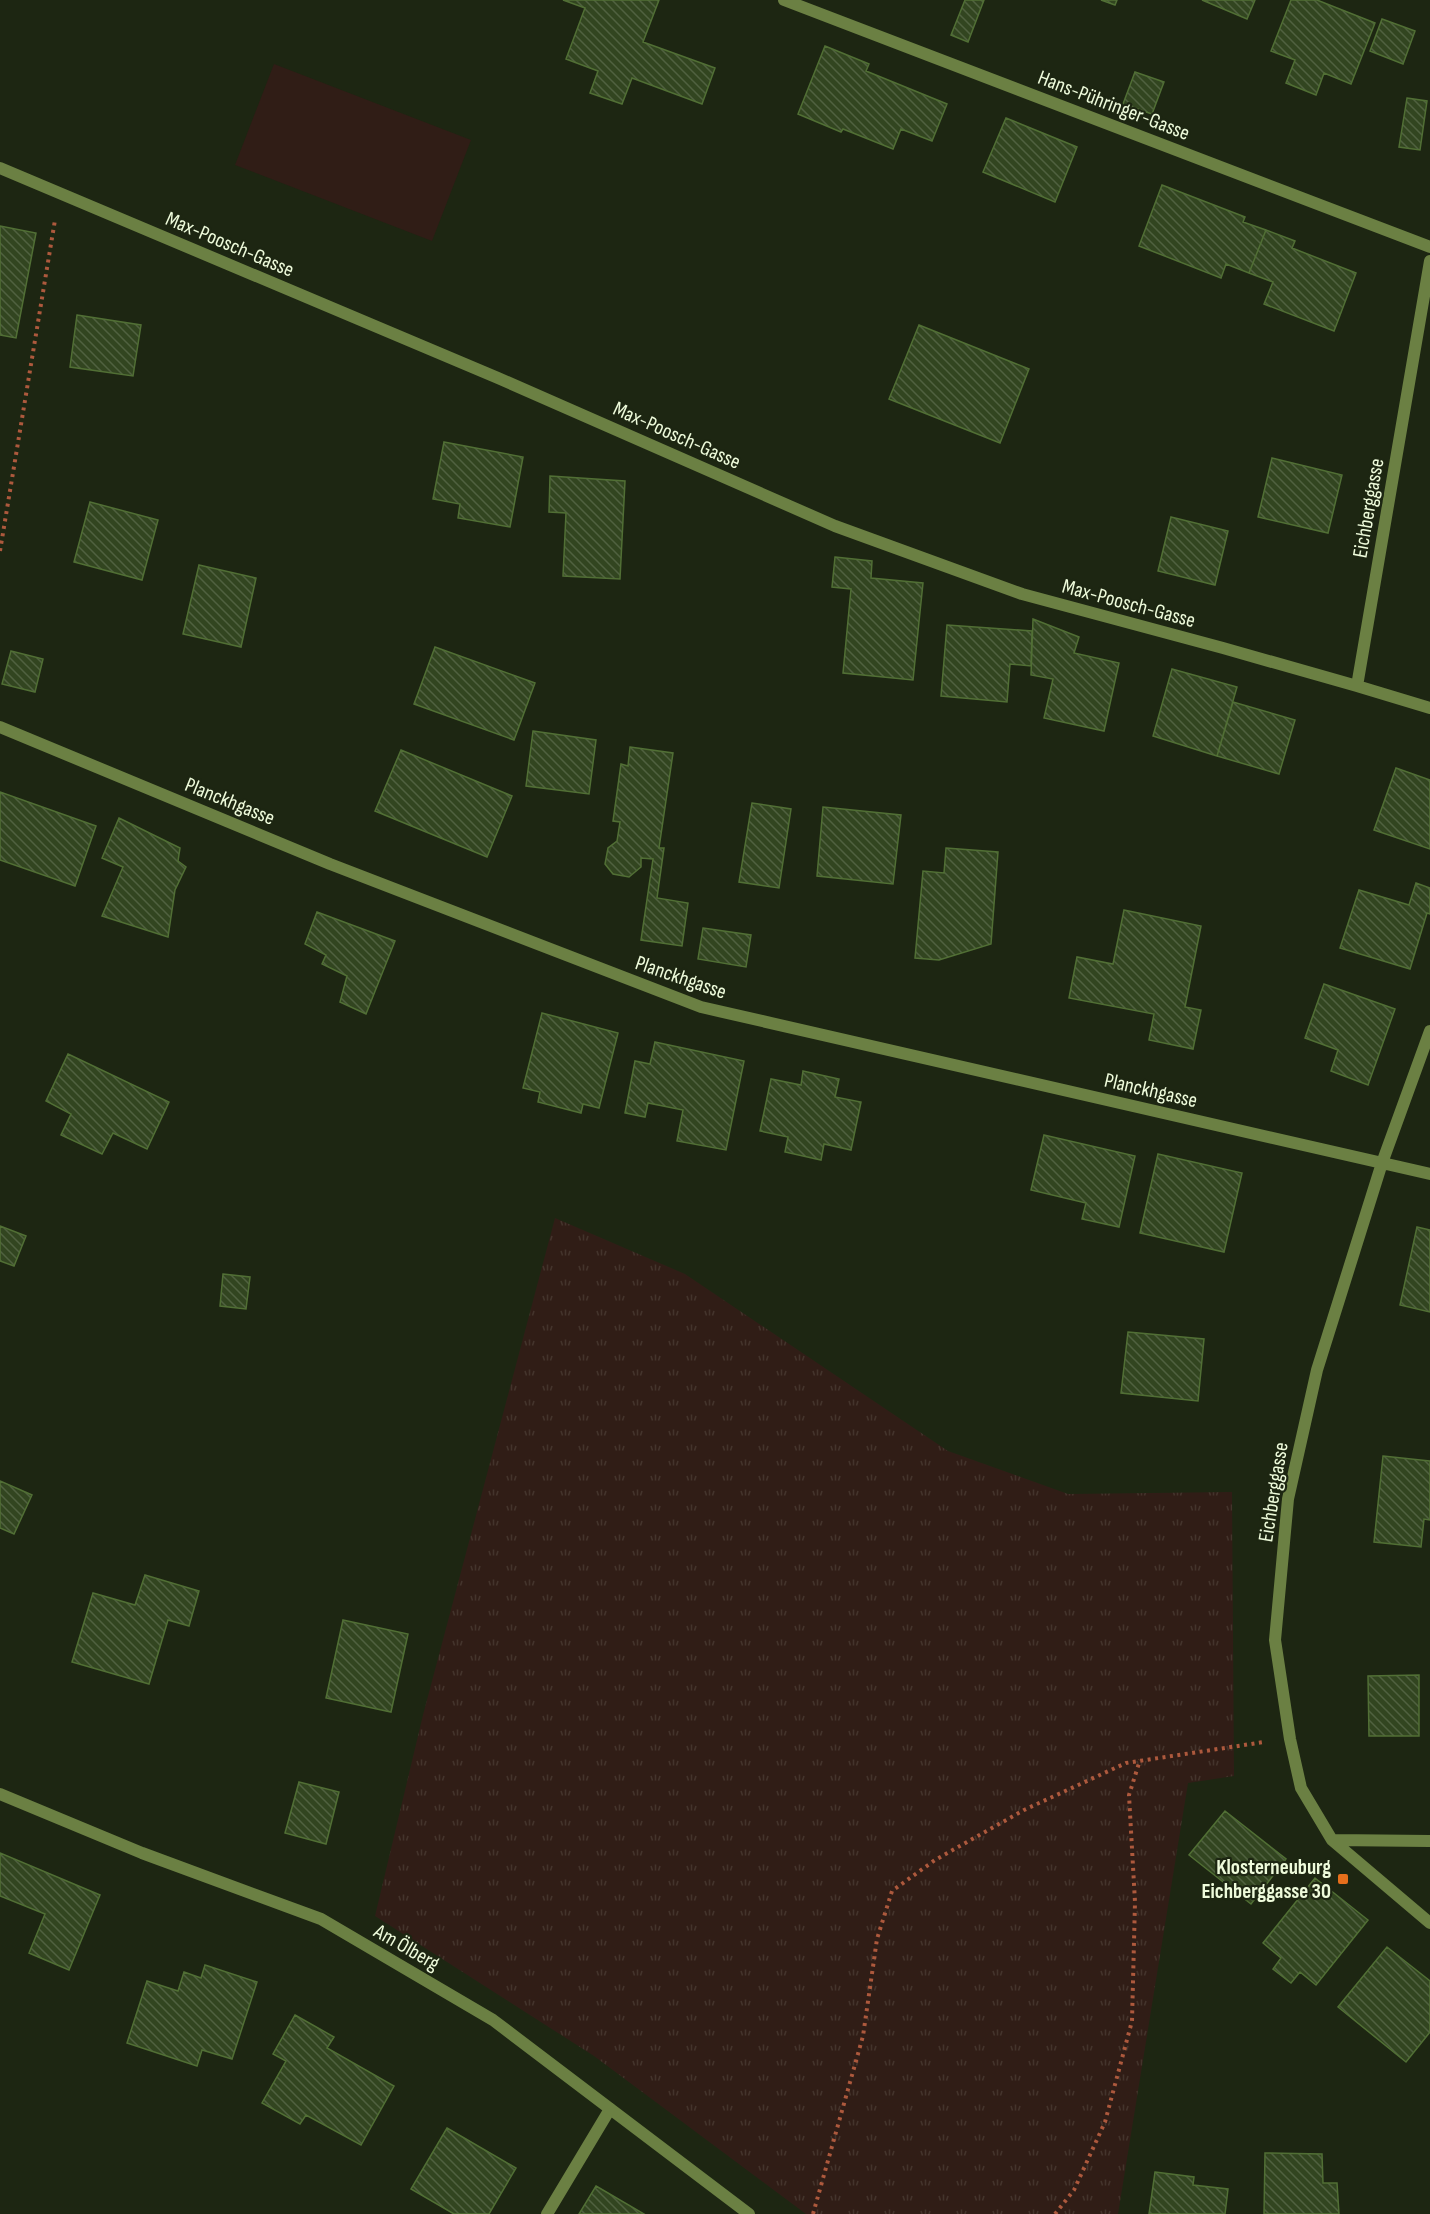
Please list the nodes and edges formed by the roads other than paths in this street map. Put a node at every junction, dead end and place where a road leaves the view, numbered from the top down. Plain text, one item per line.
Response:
1 (784, 0) edge
2 (0, 168) edge
3 (1430, 247) edge
4 (1430, 261) edge
5 (1357, 686) junction
6 (1430, 708) edge
7 (0, 727) edge
8 (1430, 1031) edge
9 (1382, 1163) junction
10 (1430, 1174) edge
11 (0, 1794) edge
12 (1332, 1840) junction
13 (1430, 1841) edge
14 (1430, 1923) edge
15 (610, 2109) junction
16 (547, 2214) edge
17 (749, 2214) edge

1 - 3 street, Hans-Pühringer-Gasse
2 - 5 street, Max-Poosch-Gasse
4 - 5 street, Eichberggasse
5 - 6 street
7 - 9 street, Planckhgasse
8 - 9 street, Eichberggasse
9 - 10 street, Planckhgasse
9 - 12 street, Eichberggasse
11 - 15 street, Am Ölberg
12 - 13 street
12 - 14 street, Eichberggasse
15 - 16 street
15 - 17 street, Am Ölberg

